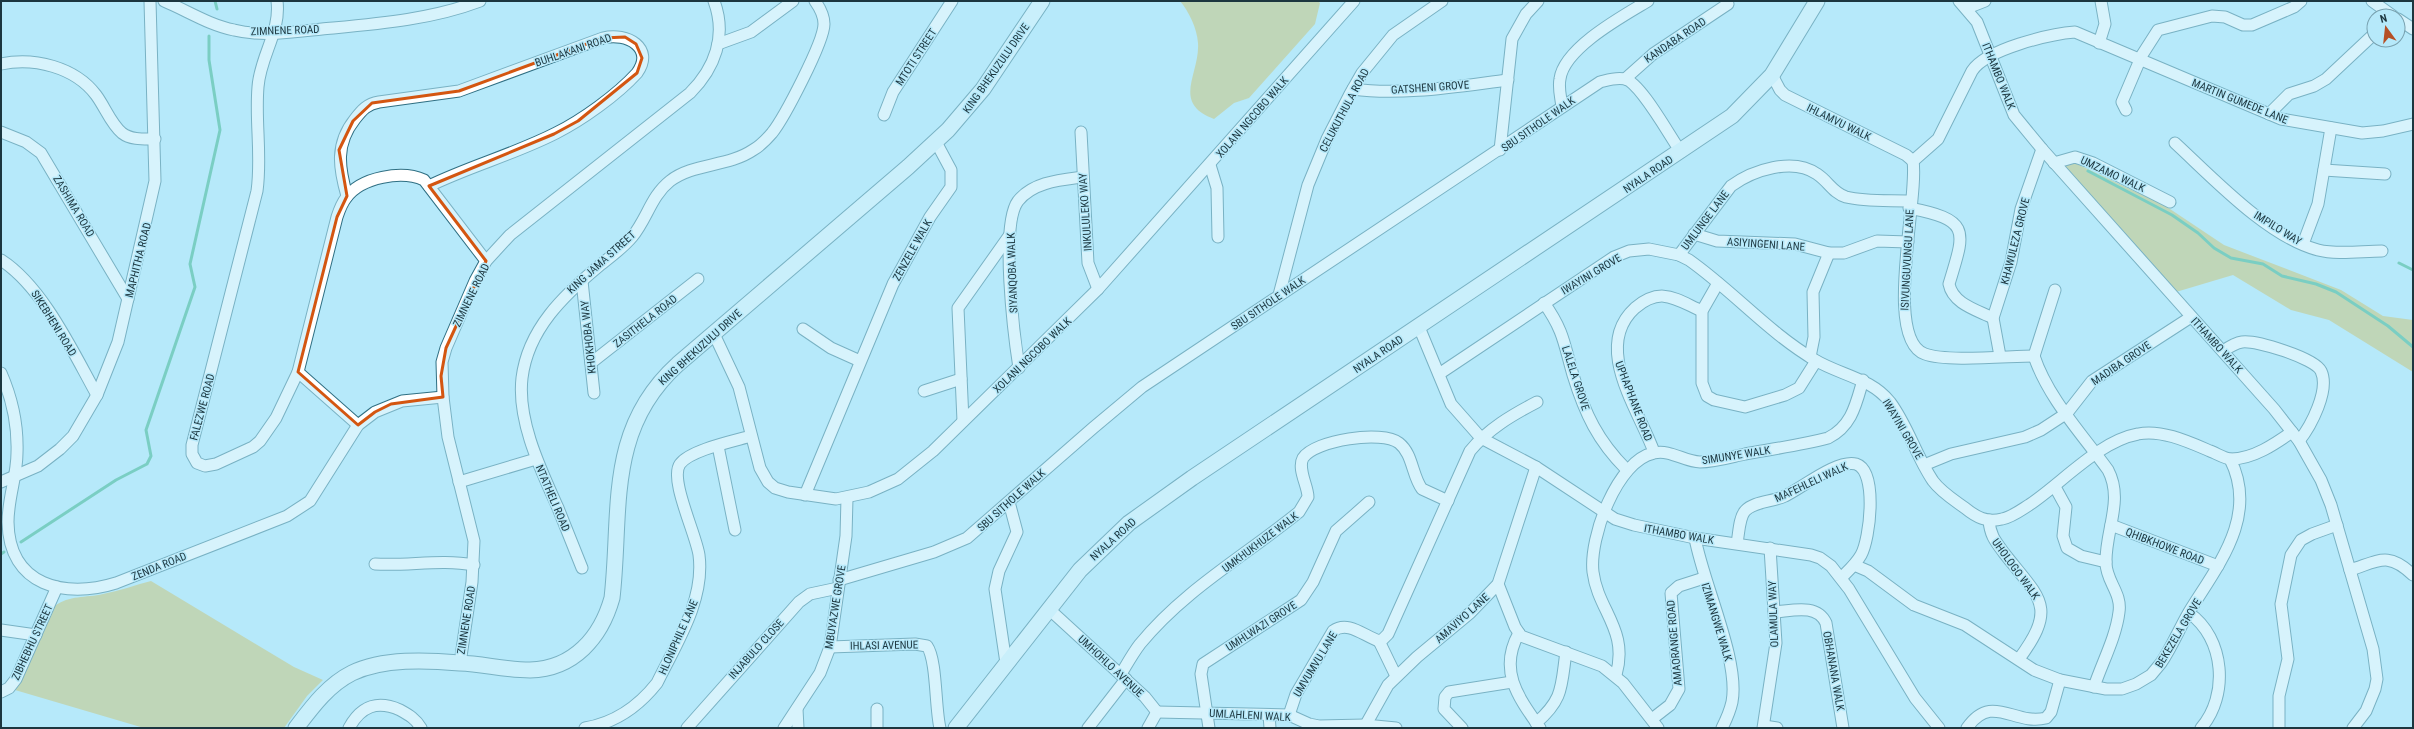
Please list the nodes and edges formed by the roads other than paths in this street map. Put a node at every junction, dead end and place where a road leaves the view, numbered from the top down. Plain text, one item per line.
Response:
1 (150, 1) edge
2 (164, 1) edge
3 (277, 1) edge
4 (480, 1) edge
5 (714, 1) edge
6 (792, 1) edge
7 (815, 1) edge
8 (952, 1) edge
9 (1042, 1) edge
10 (1354, 1) edge
11 (1442, 1) edge
12 (1538, 1) edge
13 (1648, 1) edge
14 (1817, 1) edge
15 (1985, 1) edge
16 (2101, 1) edge
17 (2301, 1) edge
18 (2372, 1) edge
19 (1728, 4) dead end
20 (1963, 5) edge
21 (2381, 8) edge
22 (275, 32) junction
23 (2366, 42) edge
24 (2099, 43) junction
25 (718, 44) junction
26 (1990, 56) junction
27 (2140, 60) junction
28 (1, 64) edge
29 (1772, 75) junction
30 (1625, 79) junction
31 (1508, 80) junction
32 (1353, 89) junction
33 (1562, 107) junction
34 (2126, 110) dead end
35 (884, 114) dead end
36 (2268, 114) junction
37 (2413, 124) edge
38 (2331, 128) junction
39 (1, 132) edge
40 (1081, 132) dead end
41 (155, 139) junction
42 (936, 142) junction
43 (2175, 143) dead end
44 (2042, 149) junction
45 (1500, 150) junction
46 (1681, 152) junction
47 (1913, 161) junction
48 (2054, 163) junction
49 (1210, 165) junction
50 (2324, 170) junction
51 (2385, 174) dead end
52 (1082, 177) junction
53 (429, 186) junction
54 (347, 196) junction
55 (2170, 202) dead end
56 (1910, 204) junction
57 (1694, 234) junction
58 (1009, 236) junction
59 (1218, 237) dead end
60 (1908, 242) junction
61 (2303, 244) junction
62 (2382, 251) dead end
63 (1829, 253) junction
64 (1679, 255) junction
65 (1, 260) edge
66 (486, 261) junction
67 (698, 279) dead end
68 (582, 281) junction
69 (1718, 283) junction
70 (1098, 289) junction
71 (2055, 290) dead end
72 (1279, 296) junction
73 (128, 299) junction
74 (1544, 303) junction
75 (1702, 311) junction
76 (2191, 317) junction
77 (1994, 318) junction
78 (1419, 326) junction
79 (803, 329) dead end
80 (714, 334) junction
81 (2223, 351) junction
82 (2000, 356) junction
83 (2034, 356) junction
84 (1813, 359) junction
85 (860, 361) junction
86 (591, 363) junction
87 (1019, 368) junction
88 (298, 372) junction
89 (1, 373) edge
90 (1439, 374) junction
91 (961, 379) junction
92 (1863, 380) junction
93 (924, 391) dead end
94 (594, 393) dead end
95 (97, 395) junction
96 (443, 397) junction
97 (1537, 402) dead end
98 (2067, 413) junction
99 (963, 421) junction
100 (358, 425) junction
101 (2292, 432) junction
102 (751, 436) junction
103 (1481, 438) junction
104 (2299, 441) junction
105 (718, 446) junction
106 (1654, 452) junction
107 (2096, 454) junction
108 (536, 459) junction
109 (2230, 459) junction
110 (1924, 465) junction
111 (1536, 466) junction
112 (1626, 469) junction
113 (14, 477) junction
114 (1, 482) edge
115 (459, 482) junction
116 (2055, 487) junction
117 (805, 496) junction
118 (847, 498) junction
119 (1448, 501) junction
120 (1009, 502) junction
121 (1369, 502) dead end
122 (1605, 512) junction
123 (1989, 520) junction
124 (2111, 525) junction
125 (2337, 525) junction
126 (736, 530) dead end
127 (1695, 538) junction
128 (1737, 543) junction
129 (1770, 548) junction
130 (2106, 562) junction
131 (375, 564) dead end
132 (474, 565) junction
133 (1854, 565) junction
134 (2218, 566) junction
135 (582, 568) dead end
136 (2350, 570) junction
137 (2413, 575) edge
138 (1704, 578) junction
139 (1841, 578) junction
140 (839, 584) junction
141 (1498, 584) junction
142 (57, 587) junction
143 (1050, 610) junction
144 (1774, 612) junction
145 (2189, 613) junction
146 (1, 630) edge
147 (1518, 633) junction
148 (36, 635) junction
149 (1379, 640) junction
150 (830, 647) junction
151 (1566, 652) junction
152 (2019, 659) junction
153 (460, 662) junction
154 (1006, 663) junction
155 (1396, 676) junction
156 (1616, 676) junction
157 (1123, 677) junction
158 (2060, 680) junction
159 (1512, 682) junction
160 (2094, 687) junction
161 (1, 692) edge
162 (797, 709) junction
163 (877, 709) dead end
164 (1157, 712) junction
165 (1207, 713) junction
166 (1269, 715) junction
167 (1289, 715) junction
168 (1652, 719) junction
169 (1538, 725) edge
170 (1365, 727) edge
171 (1763, 727) edge
172 (296, 728) edge
173 (349, 728) edge
174 (421, 728) edge
175 (585, 728) edge
176 (687, 728) edge
177 (784, 728) edge
178 (798, 728) edge
179 (877, 728) edge
180 (940, 728) edge
181 (956, 728) edge
182 (1088, 728) edge
183 (1148, 728) edge
184 (1209, 728) edge
185 (1270, 728) edge
186 (1396, 728) edge
187 (1462, 728) edge
188 (1658, 728) edge
189 (1722, 728) edge
190 (1777, 728) edge
191 (1843, 728) edge
192 (1939, 728) edge
193 (1967, 728) edge
194 (2201, 728) edge
195 (2279, 728) edge
196 (2353, 728) edge

1 - 41 street, MAPHITHA ROAD
2 - 22 street, ZIMNENE ROAD
3 - 22 street
4 - 22 street, ZIMNENE ROAD
5 - 25 street, ZIMNENE ROAD
6 - 25 street
7 - 68 street, KING JAMA STREET
8 - 35 street, MTOTI STREET
9 - 42 street, KING BHEKUZULU DRIVE
10 - 49 street, XOLANI NGCOBO WALK
11 - 32 street, CELUKUTHULA ROAD
12 - 31 street
13 - 33 street
14 - 29 street, NYALA ROAD
15 - 20 street
16 - 24 street
17 - 27 street
18 - 21 street
19 - 30 street, KANDABA ROAD
20 - 26 street, ITHAMBO WALK
22 - 88 street, FALEZWE ROAD
23 - 36 street
24 - 26 street, MARTIN GUMEDE LANE
24 - 27 street, MARTIN GUMEDE LANE
25 - 66 street, ZIMNENE ROAD
26 - 44 street, ITHAMBO WALK
26 - 47 street
27 - 34 street
27 - 36 street, MARTIN GUMEDE LANE
28 - 41 street
29 - 46 street, NYALA ROAD
29 - 47 street, IHLAMVU WALK
30 - 33 street, SBU SITHOLE WALK
30 - 46 street
31 - 32 street, GATSHENI GROVE
31 - 45 street
32 - 72 street, CELUKUTHULA ROAD
33 - 45 street, SBU SITHOLE WALK
36 - 38 street, MARTIN GUMEDE LANE
37 - 38 street, MARTIN GUMEDE LANE
38 - 50 street
39 - 73 street, ZASHIMA ROAD
40 - 52 street, INKULULEKO WAY
41 - 73 street, MAPHITHA ROAD
42 - 80 street, KING BHEKUZULU DRIVE
42 - 85 street, ZENZELE WALK
43 - 61 street, IMPILO WAY
44 - 48 street, ITHAMBO WALK
44 - 77 street, KHAWULEZA GROVE
45 - 72 street, SBU SITHOLE WALK
46 - 78 street, NYALA ROAD
47 - 56 street, ISIVUNGUVUNGU LANE
48 - 55 street, UMZAMO WALK
48 - 76 street, ITHAMBO WALK
49 - 59 street
49 - 70 street, XOLANI NGCOBO WALK
50 - 51 street
50 - 61 street
52 - 58 street, SIYANQOBA WALK
52 - 70 street, INKULULEKO WAY
53 - 54 street
53 - 54 street, BUHLAKANI ROAD
53 - 66 street
54 - 88 street, FALEZWE ROAD
56 - 57 street, UMLUNGE LANE
56 - 60 street, ISIVUNGUVUNGU LANE
56 - 77 street, UMLUNGE LANE
57 - 63 street, ASIYINGENI LANE
57 - 64 street, UMLUNGE LANE
58 - 87 street, SIYANQOBA WALK
58 - 91 street
60 - 63 street, ASIYINGENI LANE
60 - 82 street, ISIVUNGUVUNGU LANE
61 - 62 street, IMPILO WAY
63 - 84 street
64 - 69 street, IWAYINI GROVE
64 - 74 street, IWAYINI GROVE
65 - 95 street, SIKEBHENI ROAD
66 - 96 street, ZIMNENE ROAD
67 - 86 street, ZASITHELA ROAD
68 - 86 street, KHOKHOBA WAY
68 - 108 street, KING JAMA STREET
69 - 75 street
69 - 84 street, IWAYINI GROVE
70 - 87 street, XOLANI NGCOBO WALK
71 - 83 street
72 - 120 street, SBU SITHOLE WALK
73 - 95 street, MAPHITHA ROAD
74 - 90 street, IWAYINI GROVE
74 - 112 street, LALELA GROVE
75 - 84 street
75 - 106 street, UPHAPHANE ROAD
76 - 81 street, ITHAMBO WALK
76 - 98 street, MADIBA GROVE
77 - 82 street, KHAWULEZA GROVE
78 - 90 street, ITHAMBO WALK
78 - 143 street, NYALA ROAD
79 - 85 street
80 - 102 street, XOLANI NGCOBO WALK
80 - 153 street, KING BHEKUZULU DRIVE
81 - 101 street, ITHAMBO WALK
81 - 104 street
82 - 83 street, ISIVUNGUVUNGU LANE
83 - 98 street
84 - 92 street, IWAYINI GROVE
85 - 117 street, ZENZELE WALK
86 - 94 street, KHOKHOBA WAY
87 - 99 street, XOLANI NGCOBO WALK
88 - 100 street
89 - 113 street, ZENDA ROAD
90 - 103 street, ITHAMBO WALK
91 - 93 street
91 - 99 street
92 - 106 street, SIMUNYE WALK
92 - 110 street, IWAYINI GROVE
95 - 113 street, MAPHITHA ROAD
96 - 100 street, ZENDA ROAD
96 - 115 street, ZIMNENE ROAD
97 - 103 street
98 - 107 street
98 - 110 street, MADIBA GROVE
99 - 118 street, XOLANI NGCOBO WALK
100 - 142 street, ZENDA ROAD
101 - 104 street, ITHAMBO WALK
101 - 109 street
102 - 105 street, HLONIPHILE LANE
102 - 117 street, XOLANI NGCOBO WALK
103 - 111 street, ITHAMBO WALK
103 - 119 street
104 - 125 street, ITHAMBO WALK
105 - 126 street
105 - 175 street, HLONIPHILE LANE
106 - 112 street
107 - 109 street
107 - 116 street
107 - 124 street
108 - 115 street, NTATHELI ROAD
108 - 135 street, NTATHELI ROAD
109 - 134 street, BEKEZELA GROVE
110 - 123 street, IWAYINI GROVE
111 - 122 street, ITHAMBO WALK
111 - 141 street, AMAVIYO LANE
112 - 122 street
113 - 114 street, MAPHITHA ROAD
113 - 142 street, ZENDA ROAD
115 - 132 street, ZIMNENE ROAD
116 - 123 street
116 - 130 street
117 - 118 street, XOLANI NGCOBO WALK
118 - 140 street, MBUYAZWE GROVE
119 - 149 street
119 - 157 street, UMKHUKHUZE WALK
120 - 140 street, SBU SITHOLE WALK
120 - 154 street
121 - 165 street, UMHLWAZI GROVE
122 - 127 street, ITHAMBO WALK
122 - 156 street
123 - 152 street, UHOLOGO WALK
124 - 130 street
124 - 134 street, QHIBKHOWE ROAD
125 - 136 street, ITHAMBO WALK
125 - 195 street
127 - 128 street, ITHAMBO WALK
127 - 138 street, IZIMANGWE WALK
128 - 129 street, ITHAMBO WALK
128 - 133 street, MAFEHLELI WALK
129 - 139 street, ITHAMBO WALK
129 - 144 street, OLAMULA WAY
130 - 160 street
131 - 132 street
132 - 153 street, ZIMNENE ROAD
133 - 139 street, MAFEHLELI WALK
133 - 152 street, BEKEZELA GROVE
134 - 145 street, BEKEZELA GROVE
136 - 137 street
136 - 196 street, ITHAMBO WALK
138 - 168 street, AMAORANGE ROAD
138 - 189 street, IZIMANGWE WALK
139 - 192 street, ITHAMBO WALK
140 - 150 street, MBUYAZWE GROVE
140 - 176 street, INJABULO CLOSE
141 - 147 street
141 - 155 street, AMAVIYO LANE
142 - 148 street, ZIBHEBHU STREET
143 - 154 street, NYALA ROAD
143 - 157 street, UMHOHLO AVENUE
144 - 171 street, OLAMULA WAY
144 - 191 street, OBHANANA WALK
145 - 160 street, BEKEZELA GROVE
145 - 194 street
146 - 148 street
147 - 151 street
147 - 159 street
148 - 161 street, ZIBHEBHU STREET
149 - 155 street
149 - 167 street, UMVUMVU LANE
150 - 162 street, MBUYAZWE GROVE
150 - 180 street, IHLASI AVENUE
151 - 156 street
151 - 169 street
152 - 158 street, BEKEZELA GROVE
153 - 172 street, KING BHEKUZULU DRIVE
154 - 181 street, NYALA ROAD
155 - 170 street, AMAVIYO LANE
156 - 168 street
157 - 164 street, UMHOHLO AVENUE
157 - 182 street, UMKHUKHUZE WALK
158 - 160 street, BEKEZELA GROVE
158 - 193 street
159 - 169 street
159 - 187 street
162 - 177 street, MBUYAZWE GROVE
162 - 178 street
163 - 179 street
164 - 165 street, UMLAHLENI WALK
164 - 183 street
165 - 166 street, UMLAHLENI WALK
165 - 184 street
166 - 167 street, UMLAHLENI WALK
166 - 185 street
167 - 170 street, UMLAHLENI WALK
168 - 188 street
170 - 186 street, UMLAHLENI WALK
171 - 190 street
173 - 174 street

